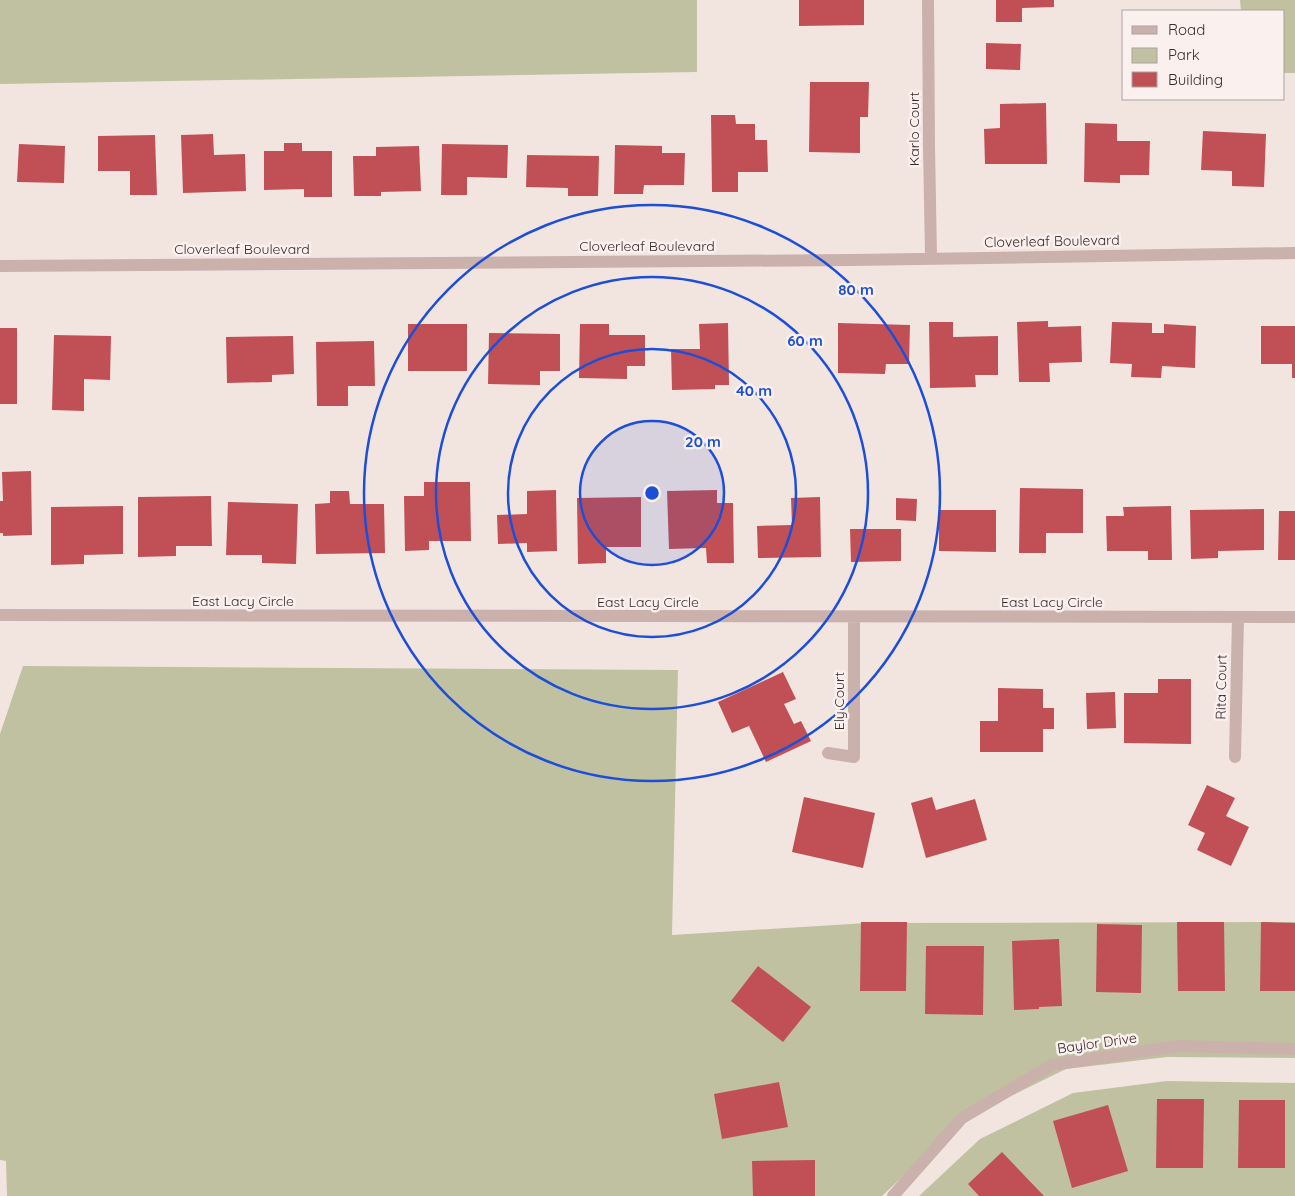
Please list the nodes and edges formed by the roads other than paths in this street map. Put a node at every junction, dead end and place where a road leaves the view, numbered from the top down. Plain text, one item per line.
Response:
1 (928, 0) edge
2 (1295, 253) edge
3 (931, 257) junction
4 (0, 266) edge
5 (0, 615) edge
6 (854, 618) junction
7 (1238, 618) junction
8 (1295, 618) edge
9 (828, 753) dead end
10 (1235, 757) dead end
11 (1295, 1049) edge
12 (893, 1196) edge

1 - 3 street, Karlo Court
2 - 3 street, Cloverleaf Boulevard
3 - 4 street, Cloverleaf Boulevard
5 - 6 street, East Lacy Circle
6 - 7 street, East Lacy Circle
6 - 9 street, Ely Court
7 - 8 street, East Lacy Circle
7 - 10 street, Rita Court
11 - 12 street, Baylor Drive

